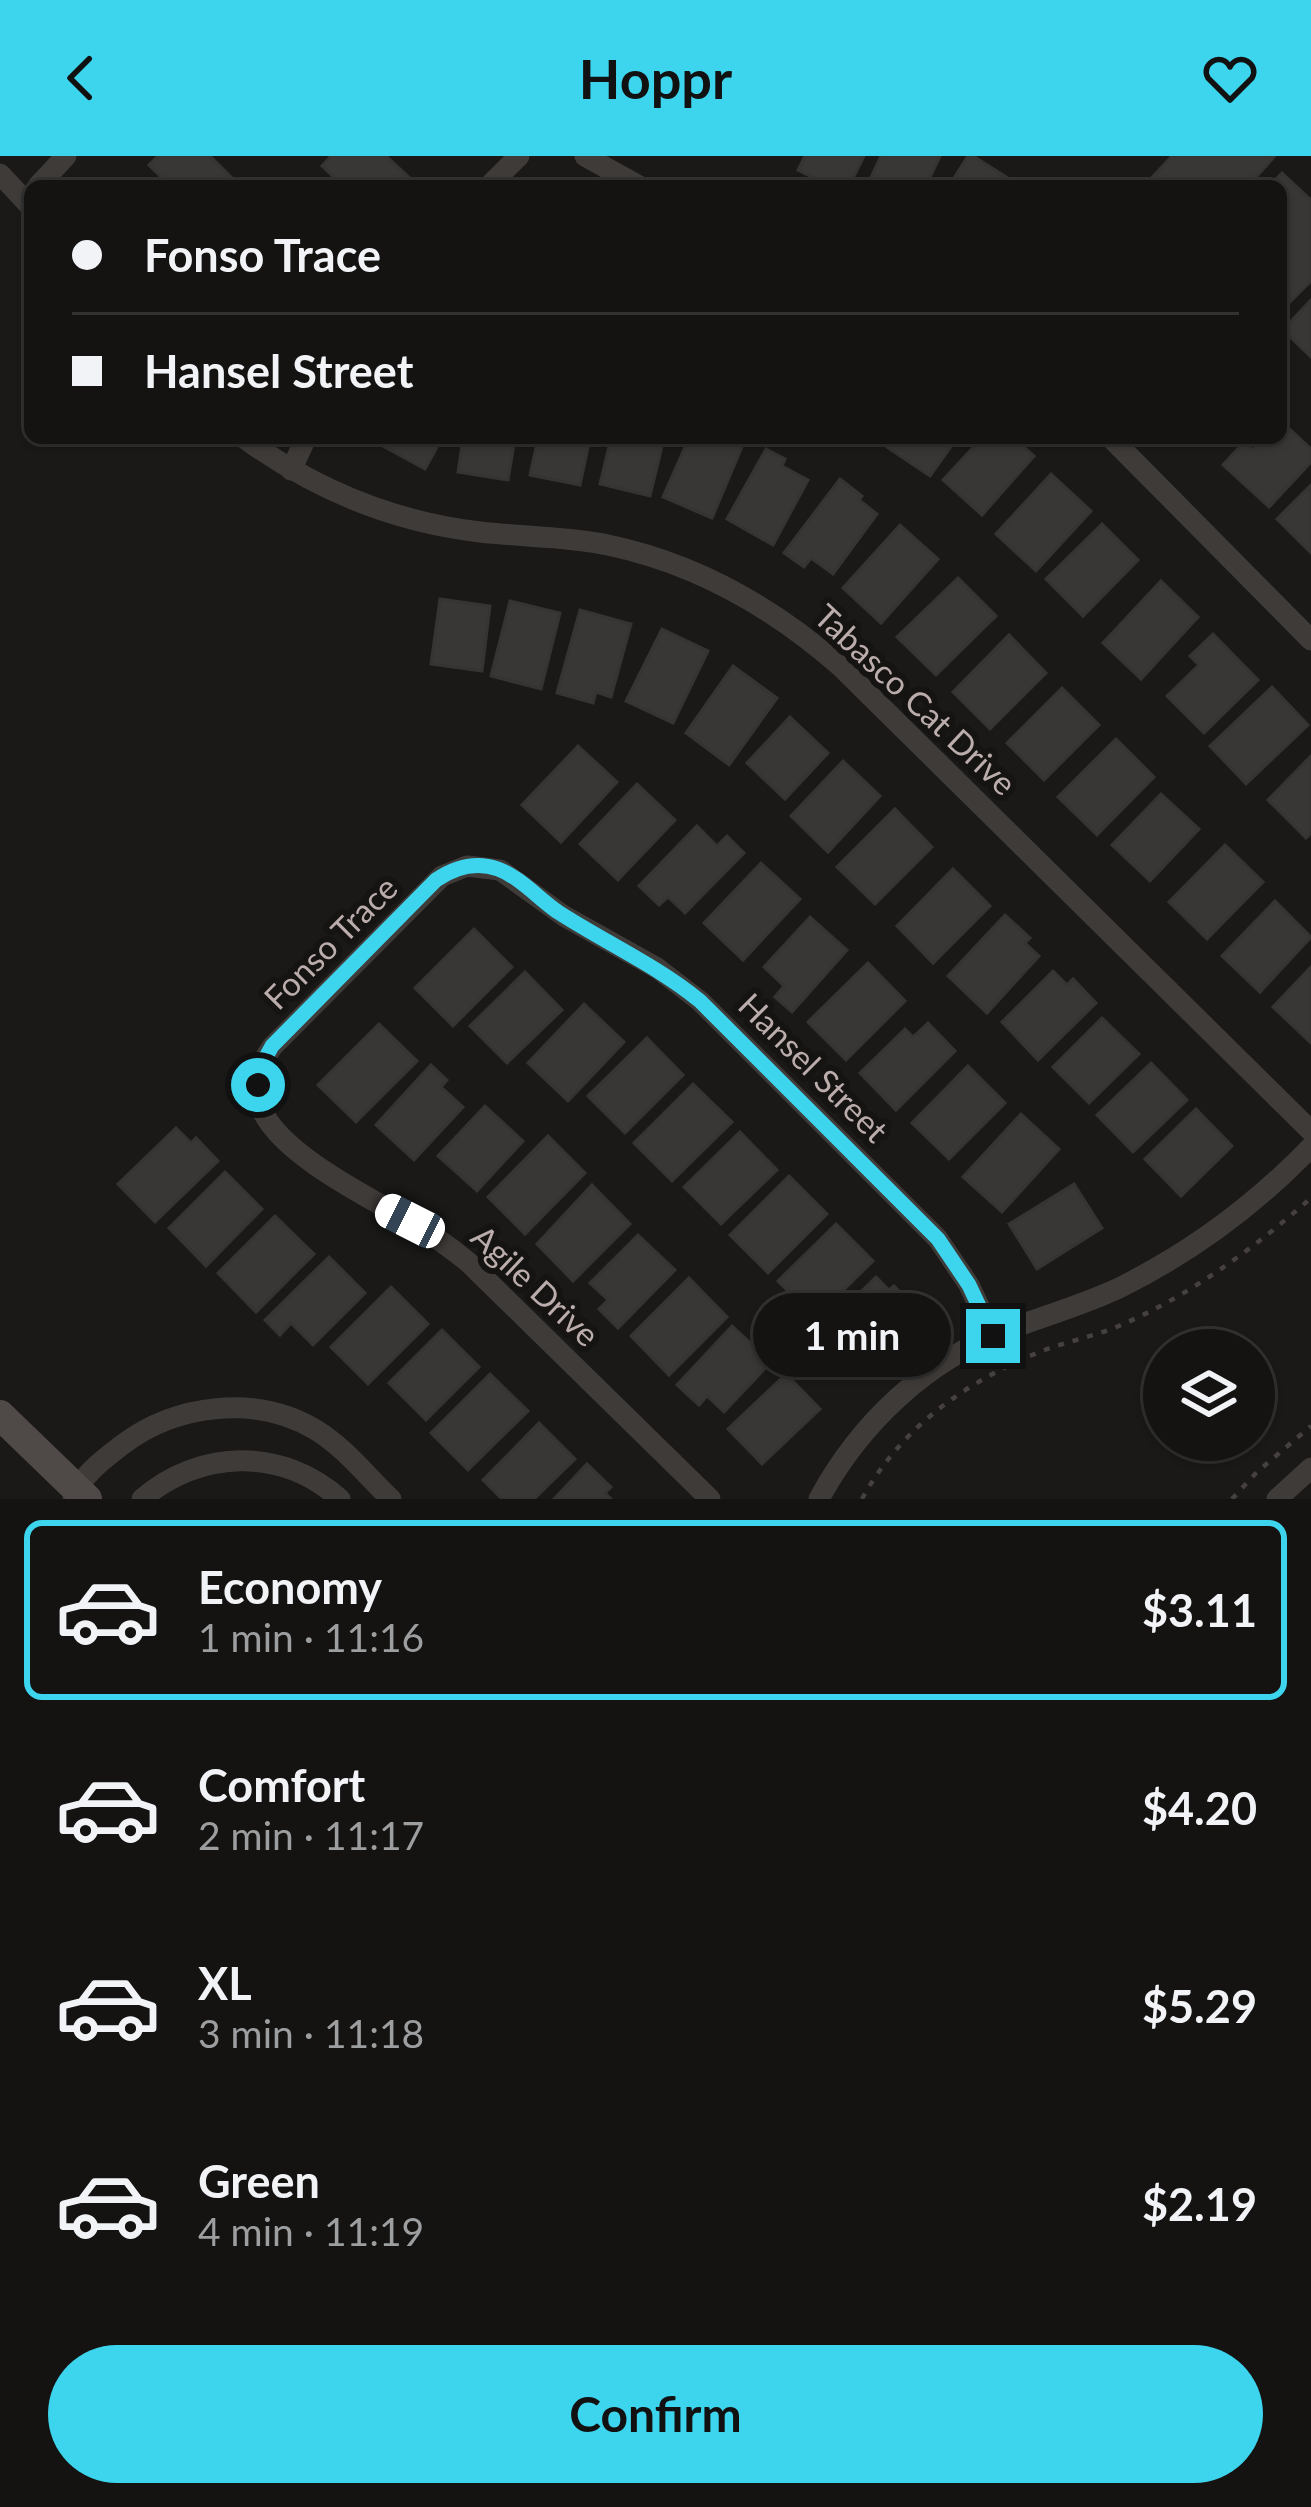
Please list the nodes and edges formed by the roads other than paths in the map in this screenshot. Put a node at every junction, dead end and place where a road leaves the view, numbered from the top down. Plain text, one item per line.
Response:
1 (66, 156) edge
2 (519, 156) edge
3 (585, 156) edge
4 (46, 180) edge
5 (495, 180) edge
6 (628, 180) edge
7 (253, 444) edge
8 (303, 444) edge
9 (1117, 444) edge
10 (291, 470) junction
11 (1311, 640) edge
12 (475, 866) joint
13 (257, 1089) joint
14 (1311, 1131) edge
15 (1311, 1147) edge
16 (993, 1336) junction
17 (0, 1415) edge
18 (1311, 1468) edge
19 (78, 1495) edge
20 (142, 1499) edge
21 (340, 1499) edge
22 (391, 1499) edge
23 (710, 1499) edge
24 (819, 1499) edge
25 (1277, 1499) edge

1 - 4 street
2 - 5 street
3 - 6 street
7 - 10 street, Tabasco Cat Drive
8 - 10 street
9 - 11 street
10 - 14 street, Tabasco Cat Drive
12 - 13 street, Fonso Trace
12 - 16 street, Hansel Street
13 - 23 street, Agile Drive
15 - 16 street
16 - 24 street
17 - 19 main road
18 - 25 street
19 - 22 street
20 - 21 street

